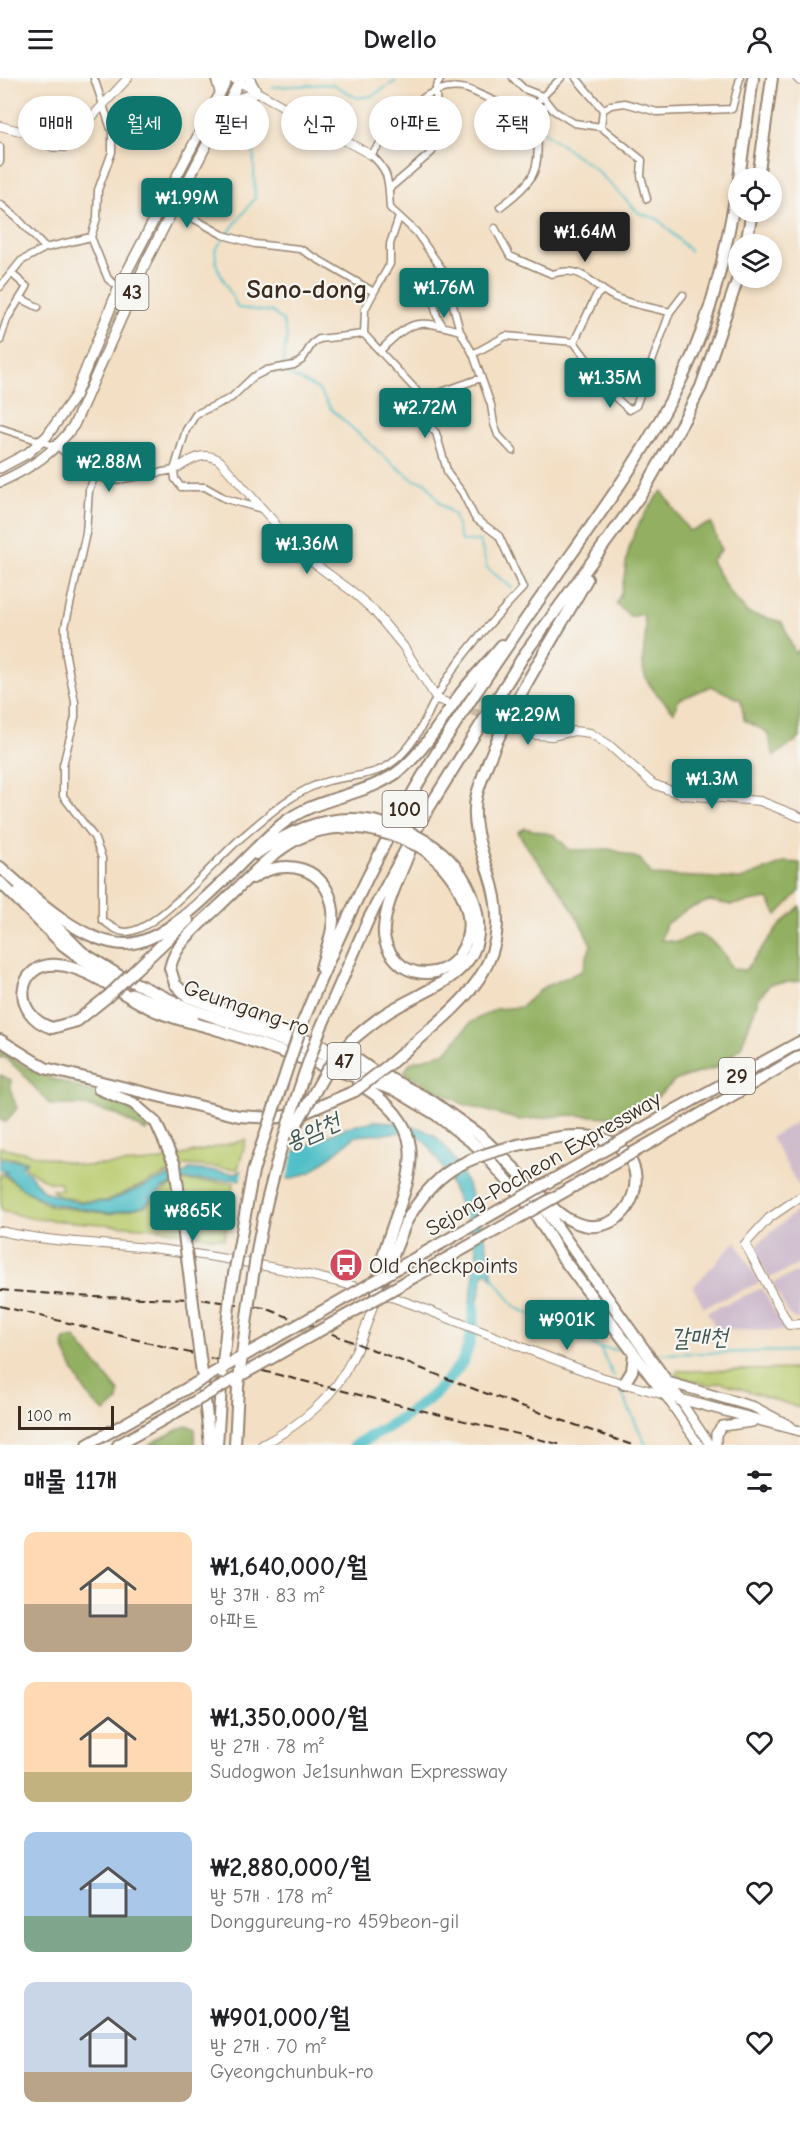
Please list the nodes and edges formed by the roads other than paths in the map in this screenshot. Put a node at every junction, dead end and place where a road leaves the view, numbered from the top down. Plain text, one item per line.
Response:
1 (94, 78) edge
2 (128, 78) edge
3 (216, 78) edge
4 (249, 78) edge
5 (441, 78) edge
6 (513, 78) edge
7 (561, 78) edge
8 (576, 78) edge
9 (740, 78) edge
10 (753, 78) edge
11 (772, 78) edge
12 (235, 79) edge
13 (436, 87) junction
14 (220, 92) junction
15 (257, 93) junction
16 (230, 96) edge
17 (246, 96) edge
18 (483, 96) edge
19 (542, 96) joint
20 (103, 106) junction
21 (550, 107) edge
22 (603, 110) junction
23 (0, 126) edge
24 (601, 127) junction
25 (0, 147) edge
26 (203, 150) edge
27 (538, 150) edge
28 (371, 155) junction
29 (0, 162) edge
30 (740, 168) edge
31 (759, 168) edge
32 (390, 188) junction
33 (647, 199) dead end
34 (162, 201) junction
35 (0, 204) edge
36 (173, 207) junction
37 (500, 207) dead end
38 (399, 217) junction
39 (731, 222) edge
40 (495, 228) dead end
41 (91, 237) junction
42 (45, 248) junction
43 (444, 272) junction
44 (12, 274) junction
45 (119, 287) junction
46 (0, 288) edge
47 (735, 288) edge
48 (602, 291) junction
49 (374, 292) junction
50 (683, 294) dead end
51 (20, 298) junction
52 (38, 307) dead end
53 (670, 312) junction
54 (443, 326) junction
55 (460, 331) junction
56 (364, 334) junction
57 (0, 341) edge
58 (573, 342) junction
59 (380, 351) junction
60 (473, 354) junction
61 (481, 378) junction
62 (419, 400) junction
63 (0, 428) edge
64 (41, 441) junction
65 (58, 447) junction
66 (513, 451) dead end
67 (0, 468) edge
68 (174, 470) junction
69 (95, 476) junction
70 (0, 482) edge
71 (262, 508) junction
72 (608, 542) junction
73 (534, 608) junction
74 (441, 700) junction
75 (510, 725) tunnel mouth
76 (800, 817) edge
77 (422, 819) junction
78 (378, 827) junction
79 (424, 845) junction
80 (0, 858) edge
81 (236, 868) junction
82 (0, 869) edge
83 (0, 882) edge
84 (241, 886) junction
85 (213, 890) junction
86 (45, 905) junction
87 (314, 996) junction
88 (219, 1030) junction
89 (0, 1034) edge
90 (0, 1040) edge
91 (800, 1042) edge
92 (21, 1054) junction
93 (800, 1056) edge
94 (45, 1068) junction
95 (336, 1071) junction
96 (375, 1072) junction
97 (283, 1148) junction
98 (519, 1173) junction
99 (800, 1197) edge
100 (0, 1231) edge
101 (377, 1292) junction
102 (800, 1324) edge
103 (634, 1354) junction
104 (668, 1382) junction
105 (624, 1384) junction
106 (665, 1395) junction
107 (680, 1400) junction
108 (758, 1421) junction
109 (797, 1430) edge
110 (235, 1439) edge
111 (215, 1444) edge
112 (87, 1445) edge
113 (118, 1445) edge
114 (262, 1445) edge
115 (699, 1445) edge
116 (710, 1445) edge
117 (716, 1445) edge

1 - 20 street
2 - 20 street
3 - 14 main road
4 - 15 main road
5 - 13 street
6 - 19 street
7 - 19 street
8 - 22 street
9 - 22 street
10 - 30 highway, 100
11 - 31 highway
12 - 14 main road, 43
12 - 15 street
12 - 16 main road, 43
13 - 18 street
13 - 28 street
13 - 32 street
14 - 34 main road, 43
15 - 17 main road
15 - 28 street
20 - 23 street
20 - 41 street
21 - 24 street
22 - 24 street
24 - 33 street
25 - 29 street
26 - 36 main road, 43
27 - 37 street
28 - 32 street
32 - 38 street
34 - 36 street
34 - 45 main road, 43
35 - 42 street
36 - 49 street
36 - 65 main road, 43
38 - 43 street
38 - 49 street
39 - 73 highway, 100
40 - 48 street
41 - 42 street
41 - 45 street
42 - 44 street
43 - 54 street
43 - 55 street
44 - 46 street
44 - 51 street
45 - 64 main road, 43
47 - 72 highway, 100
48 - 53 street
48 - 58 street
49 - 56 street
50 - 53 street
51 - 52 street
51 - 57 street
53 - 58 street
54 - 55 street
54 - 59 street
55 - 60 street
56 - 59 street
56 - 68 street
58 - 60 street
59 - 62 street
60 - 61 street
61 - 62 street
61 - 66 street
62 - 74 street
63 - 64 street
64 - 65 street
64 - 67 main road, 43
65 - 69 street
65 - 70 main road, 43
68 - 69 street
68 - 71 street
68 - 71 street
69 - 74 street
71 - 74 street
72 - 77 highway, 100
72 - 94 highway, bridge
73 - 81 highway
73 - 87 highway, 100
75 - 76 street
77 - 79 highway
77 - 97 highway, 100, bridge
78 - 79 highway, bridge
78 - 81 highway
78 - 84 highway
79 - 97 highway, bridge
80 - 86 highway
81 - 85 highway
82 - 86 highway
82 - 96 highway, Geumgang-ro / 47
83 - 88 highway, Geumgang-ro / 47
84 - 87 highway
84 - 96 highway
85 - 86 highway
85 - 88 highway, bridge
87 - 111 highway, 100, bridge
88 - 95 highway, Geumgang-ro / 47
89 - 92 highway
90 - 92 highway
91 - 112 highway, Sejong-Pocheon Expressway / 29, bridge
92 - 94 highway
93 - 113 highway, Sejong-Pocheon Expressway / 29, bridge
94 - 111 highway, bridge
95 - 101 highway
95 - 103 highway, Geumgang-ro / 47
96 - 98 highway, Geumgang-ro / 47
97 - 110 highway, 100, bridge
98 - 101 highway, bridge
98 - 104 highway, Geumgang-ro / 47
99 - 102 street
100 - 101 street
101 - 105 street, bridge
101 - 114 street
103 - 105 highway
103 - 106 highway, Geumgang-ro / 47
104 - 107 highway, Geumgang-ro / 47
104 - 109 main road
105 - 106 street
106 - 107 main road
106 - 115 main road, Geumgang-ro
107 - 108 main road
107 - 116 main road, Geumgang-ro
108 - 109 main road
108 - 117 main road

